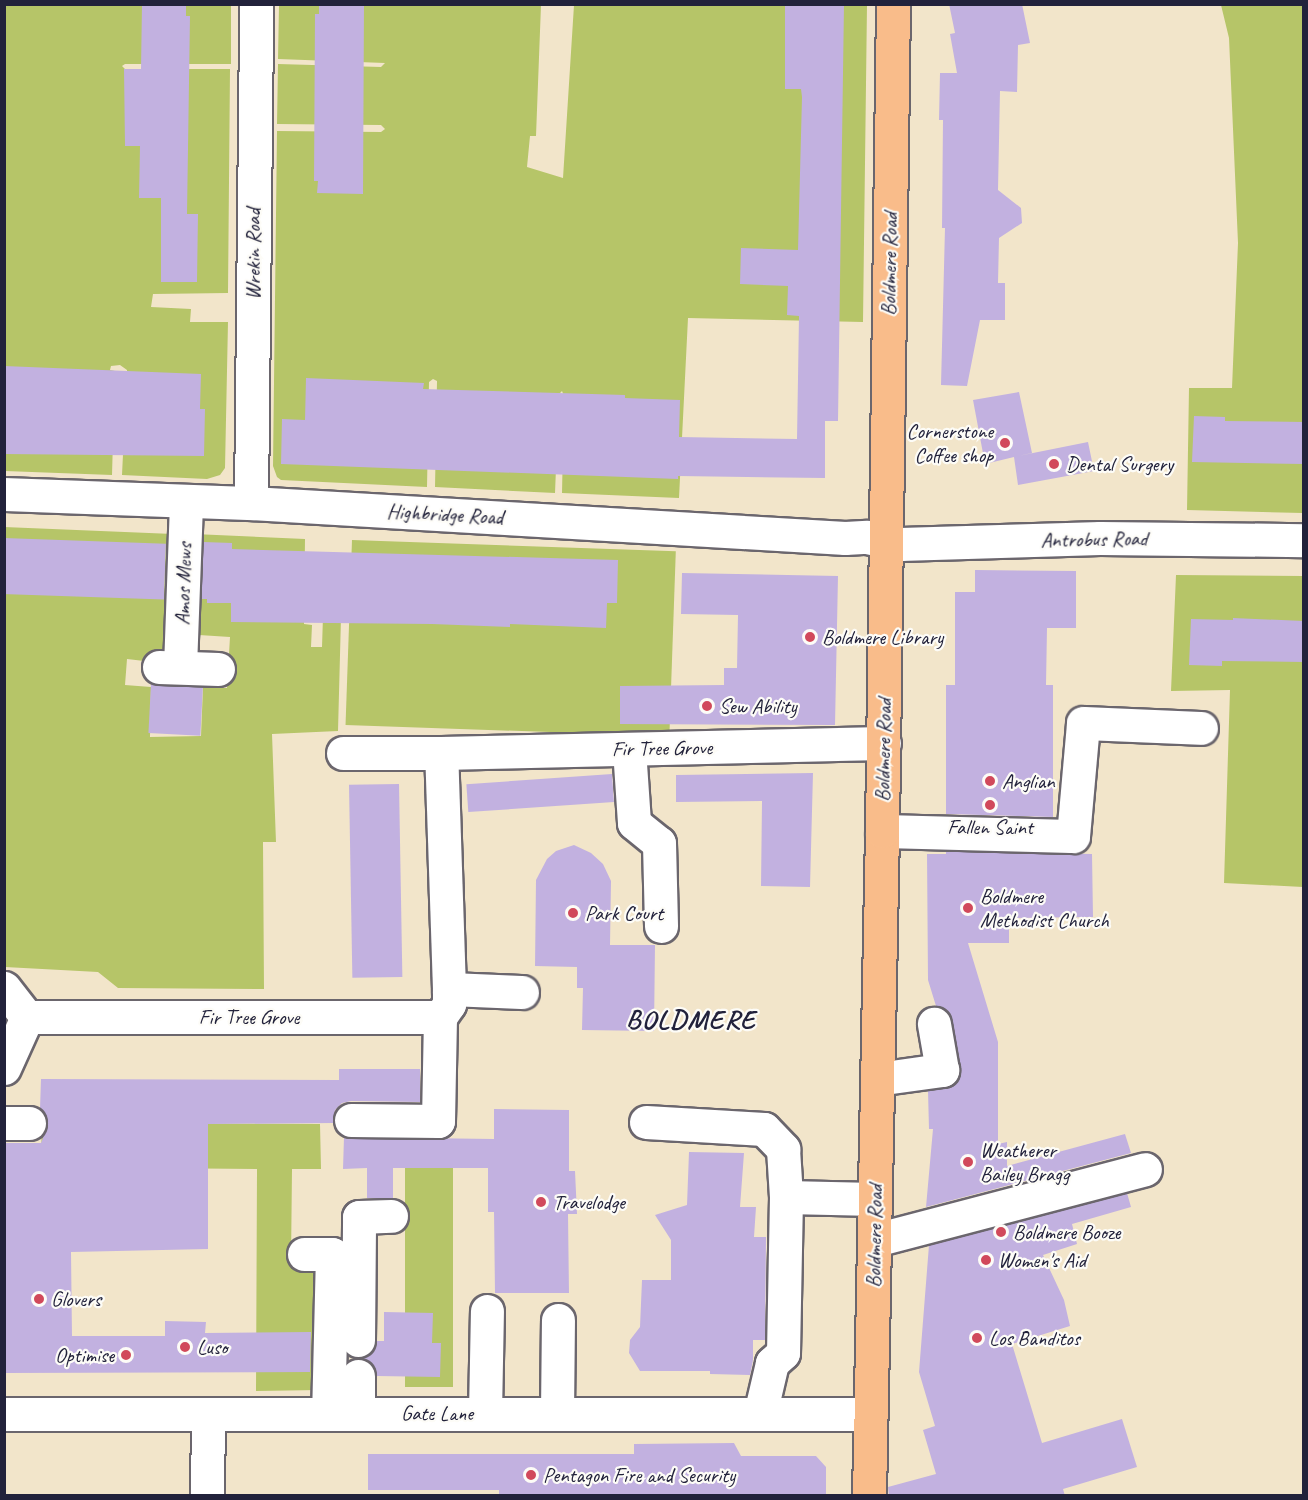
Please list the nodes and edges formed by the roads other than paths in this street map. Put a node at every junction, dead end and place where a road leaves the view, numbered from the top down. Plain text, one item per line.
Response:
1 (256, 4) edge
2 (893, 4) edge
3 (4, 494) edge
4 (186, 501) junction
5 (251, 503) junction
6 (1304, 540) edge
7 (885, 542) junction
8 (218, 669) dead end
9 (1202, 728) dead end
10 (884, 743) junction
11 (629, 748) junction
12 (343, 753) dead end
13 (441, 753) junction
14 (882, 831) junction
15 (661, 926) dead end
16 (4, 988) edge
17 (522, 992) dead end
18 (445, 1003) junction
19 (27, 1017) junction
20 (934, 1024) dead end
21 (8, 1058) edge
22 (877, 1079) junction
23 (351, 1120) dead end
24 (646, 1122) dead end
25 (1145, 1169) dead end
26 (786, 1197) junction
27 (875, 1199) junction
28 (391, 1216) dead end
29 (875, 1240) junction
30 (304, 1254) dead end
31 (487, 1311) dead end
32 (558, 1320) dead end
33 (358, 1340) dead end
34 (358, 1376) dead end
35 (343, 1413) junction
36 (485, 1413) junction
37 (557, 1413) junction
38 (4, 1414) edge
39 (208, 1414) junction
40 (760, 1414) junction
41 (869, 1414) junction
42 (207, 1496) edge
43 (869, 1496) edge

1 - 5 street, Wrekin Road
2 - 7 main road, Boldmere Road
3 - 4 street, Highbridge Road
4 - 5 street, Highbridge Road
4 - 8 street, Amos Mews
5 - 7 street, Highbridge Road
6 - 7 street, Antrobus Road
7 - 10 main road, Boldmere Road
9 - 14 street
10 - 11 street, Fir Tree Grove
10 - 14 main road, Boldmere Road
11 - 13 street, Fir Tree Grove
11 - 15 street
12 - 13 street, Fir Tree Grove
13 - 18 street
14 - 22 main road, Boldmere Road
16 - 19 street
17 - 18 street, Fir Tree Grove
18 - 19 street, Fir Tree Grove
18 - 23 street
19 - 21 street
20 - 22 street
22 - 27 main road, Boldmere Road
24 - 26 street
25 - 29 street
26 - 27 street
26 - 40 street
27 - 29 main road, Boldmere Road
28 - 33 street
29 - 41 main road, Boldmere Road
30 - 35 street
31 - 36 street
32 - 37 street
34 - 35 street
35 - 36 street, Gate Lane
35 - 39 street, Gate Lane
36 - 37 street, Gate Lane
37 - 40 street, Gate Lane
38 - 39 street, Gate Lane
39 - 42 street
40 - 41 street, Gate Lane
41 - 43 main road, Boldmere Road

